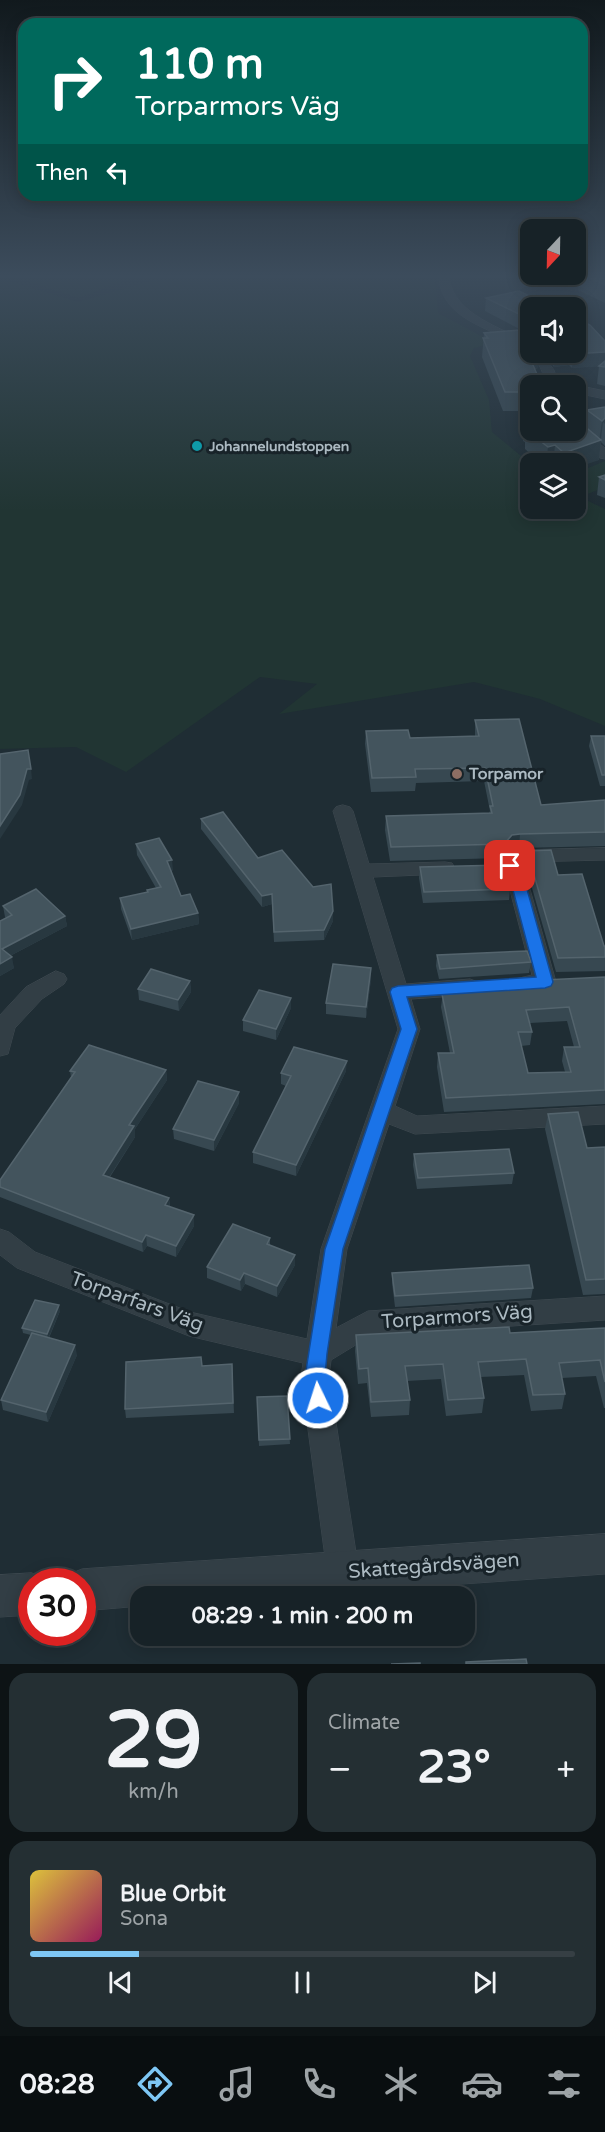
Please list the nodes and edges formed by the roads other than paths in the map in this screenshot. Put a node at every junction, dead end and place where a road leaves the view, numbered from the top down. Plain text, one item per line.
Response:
1 (586, 392) edge
2 (605, 395) edge
3 (586, 439) edge
4 (605, 455) edge
5 (343, 811) dead end
6 (605, 854) edge
7 (510, 866) junction
8 (361, 871) junction
9 (57, 979) dead end
10 (545, 982) junction
11 (569, 982) edge
12 (398, 992) junction
13 (0, 1048) edge
14 (383, 1111) junction
15 (605, 1114) edge
16 (0, 1240) edge
17 (605, 1308) edge
18 (317, 1354) junction
19 (605, 1554) edge
20 (343, 1572) junction
21 (96, 1589) edge
22 (18, 1595) edge
23 (0, 1596) edge

1 - 2 street
3 - 4 street
5 - 8 street
6 - 7 street
7 - 8 street
7 - 10 street
8 - 12 street
9 - 13 street
10 - 11 street
10 - 12 street
12 - 14 street
14 - 15 street
14 - 18 street
16 - 18 street, Torparfars Väg
17 - 18 street, Torparmors Väg
18 - 20 street
19 - 20 street, Skattegårdsvägen
20 - 21 street, Skattegårdsvägen
22 - 23 street

